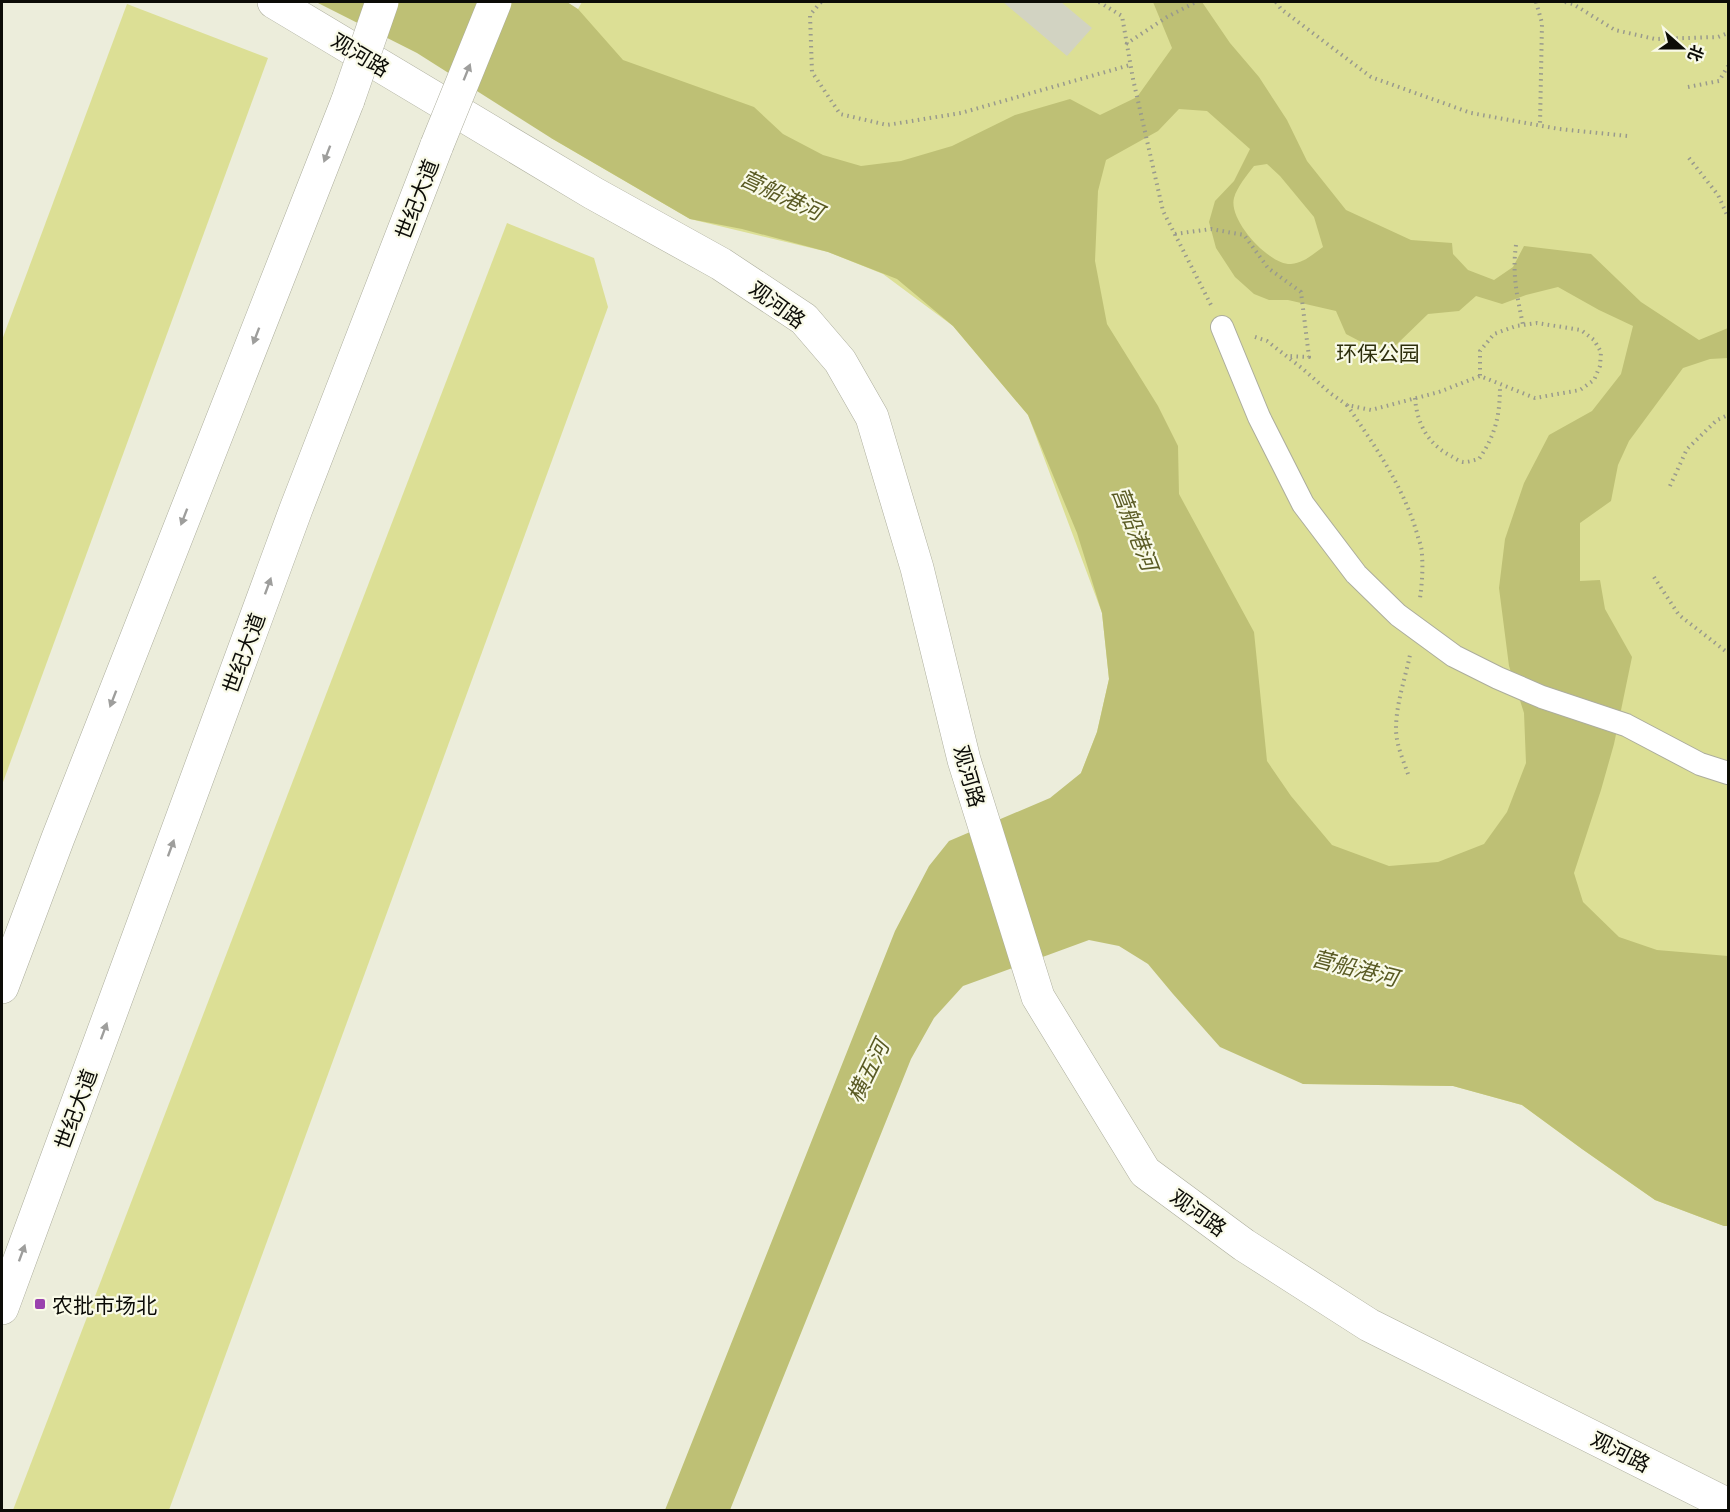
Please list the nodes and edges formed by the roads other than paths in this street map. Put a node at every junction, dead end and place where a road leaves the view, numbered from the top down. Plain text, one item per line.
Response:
1 (274, 2) edge
2 (382, 2) edge
3 (495, 2) edge
4 (1222, 327) road end
5 (1728, 773) edge
6 (2, 987) edge
7 (2, 1308) edge
8 (1728, 1505) edge

1 - 8 main road, 观河路
2 -> 6 main road, bridge
7 -> 3 main road, 世纪大道, bridge
4 - 5 street

